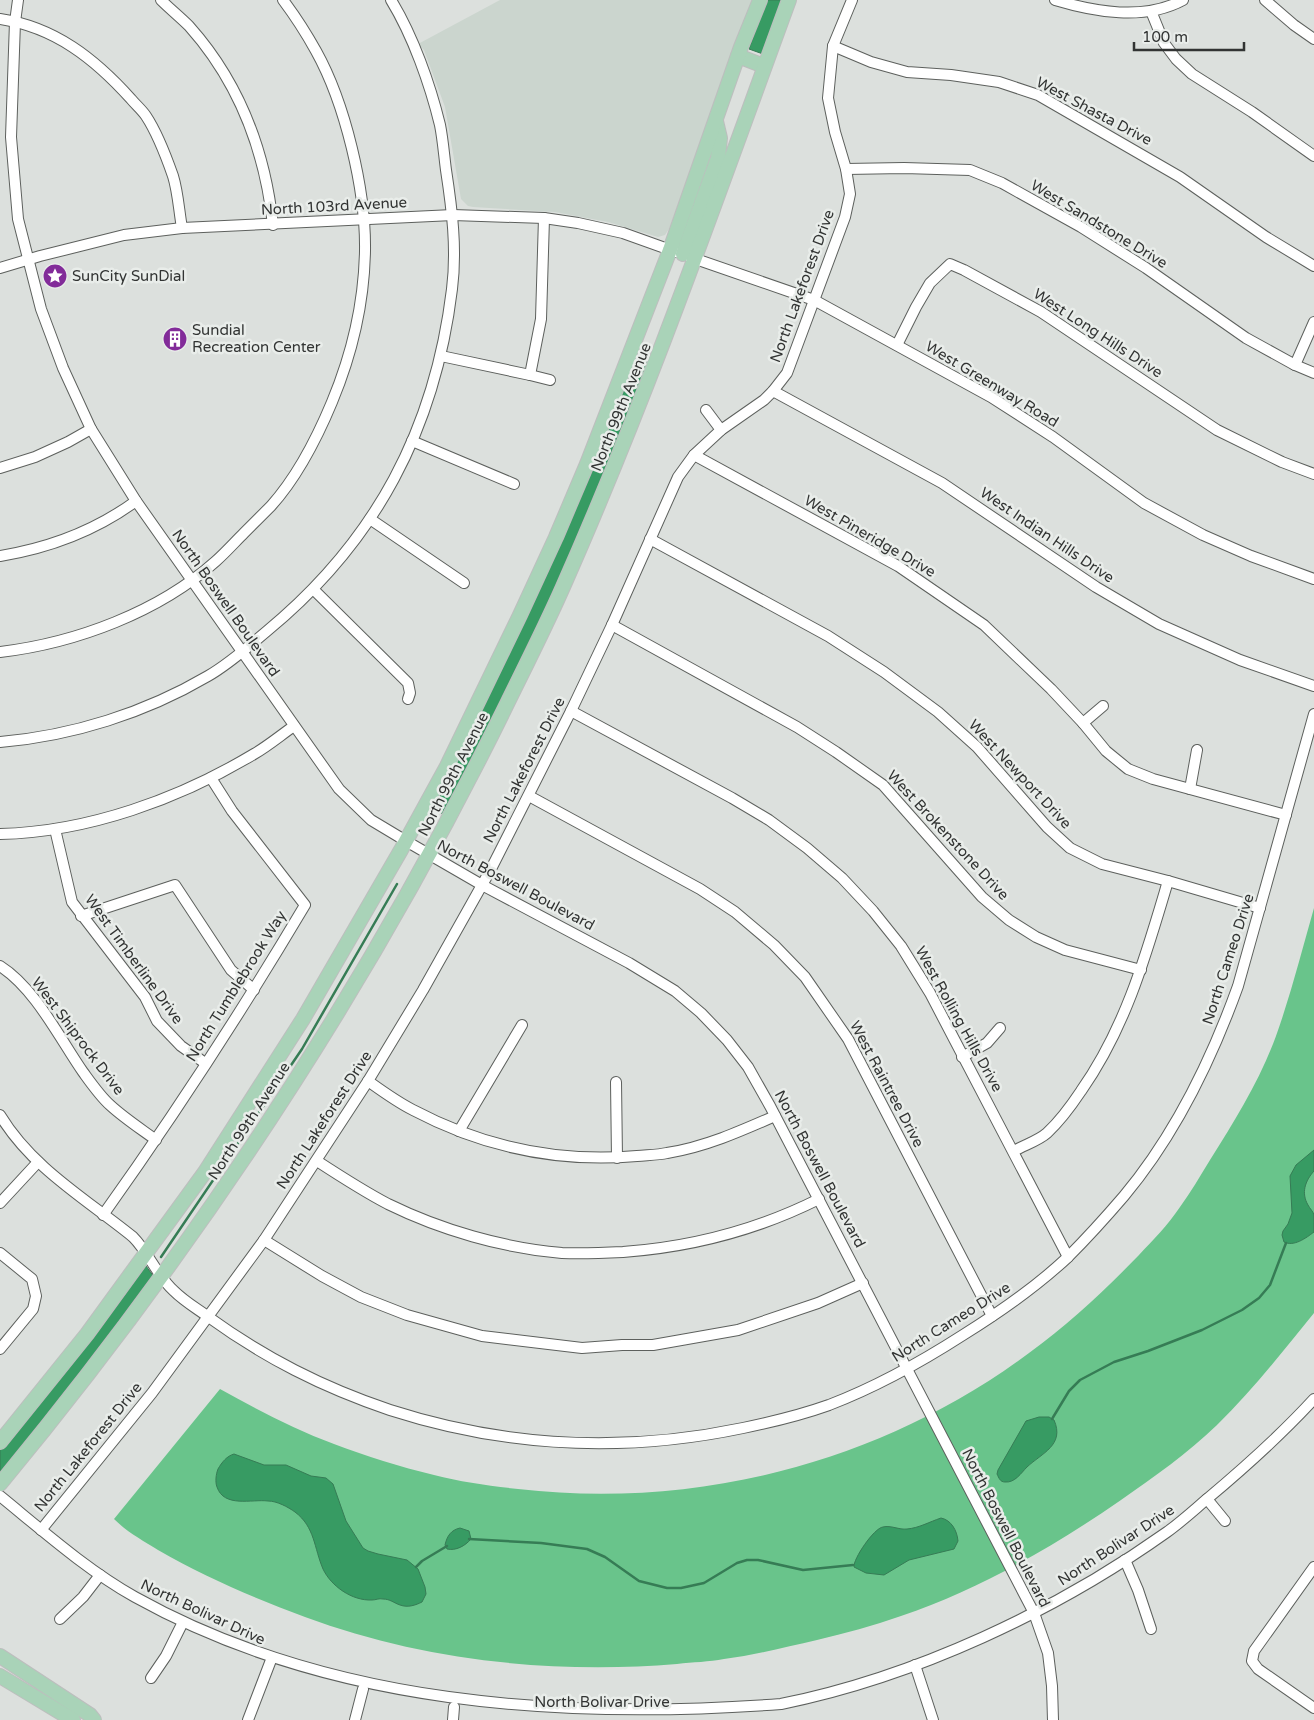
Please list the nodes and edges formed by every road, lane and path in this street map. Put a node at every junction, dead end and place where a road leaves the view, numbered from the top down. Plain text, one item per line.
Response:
1 (18, 0) edge
2 (160, 0) edge
3 (283, 0) edge
4 (760, 0) edge
5 (789, 0) edge
6 (852, 0) edge
7 (1055, 0) edge
8 (1183, 0) edge
9 (1265, 0) edge
10 (395, 1) edge
11 (1077, 3) edge
12 (1151, 11) junction
13 (0, 19) edge
14 (14, 22) junction
15 (1314, 39) edge
16 (833, 46) junction
17 (738, 56) junction
18 (764, 66) junction
19 (5, 137) edge
20 (1314, 156) edge
21 (846, 169) junction
22 (453, 215) junction
23 (544, 218) junction
24 (364, 220) junction
25 (272, 224) junction
26 (182, 228) junction
27 (683, 254) junction
28 (28, 259) junction
29 (1314, 266) edge
30 (0, 268) edge
31 (814, 300) junction
32 (1314, 322) edge
33 (898, 345) junction
34 (441, 356) junction
35 (1295, 365) junction
36 (1314, 373) edge
37 (530, 375) junction
38 (550, 380) dead end
39 (773, 391) junction
40 (706, 410) dead end
41 (91, 428) junction
42 (722, 430) junction
43 (412, 441) junction
44 (694, 455) junction
45 (0, 468) edge
46 (1314, 474) edge
47 (514, 484) dead end
48 (136, 502) junction
49 (370, 519) junction
50 (650, 538) junction
51 (0, 556) edge
52 (1314, 579) edge
53 (192, 580) junction
54 (464, 583) dead end
55 (314, 590) junction
56 (612, 625) junction
57 (0, 652) edge
58 (243, 652) junction
59 (1314, 686) edge
60 (408, 699) dead end
61 (1102, 706) dead end
62 (572, 711) junction
63 (1314, 714) edge
64 (1083, 723) junction
65 (294, 726) junction
66 (0, 742) edge
67 (1197, 750) dead end
68 (211, 778) junction
69 (1190, 789) junction
70 (530, 796) junction
71 (1286, 816) junction
72 (55, 829) junction
73 (0, 834) edge
74 (406, 841) junction
75 (430, 855) junction
76 (1168, 881) junction
77 (482, 885) junction
78 (1260, 908) junction
79 (81, 916) junction
80 (0, 966) edge
81 (1141, 970) junction
82 (254, 990) junction
83 (522, 1025) dead end
84 (1000, 1028) dead end
85 (962, 1056) junction
86 (205, 1063) junction
87 (368, 1081) junction
88 (616, 1082) dead end
89 (0, 1115) edge
90 (775, 1116) junction
91 (458, 1131) junction
92 (156, 1140) junction
93 (1014, 1151) junction
94 (617, 1158) junction
95 (316, 1161) junction
96 (38, 1162) junction
97 (819, 1199) junction
98 (0, 1203) edge
99 (103, 1215) junction
100 (264, 1240) junction
101 (0, 1253) edge
102 (145, 1253) junction
103 (1068, 1257) junction
104 (162, 1277) junction
105 (862, 1283) junction
106 (992, 1316) junction
107 (209, 1317) junction
108 (0, 1349) edge
109 (907, 1368) junction
110 (1314, 1399) edge
111 (0, 1442) edge
112 (0, 1484) edge
113 (0, 1496) edge
114 (1207, 1499) junction
115 (1225, 1521) dead end
116 (42, 1530) junction
117 (1125, 1560) junction
118 (1314, 1567) edge
119 (100, 1574) junction
120 (1034, 1614) junction
121 (60, 1619) dead end
122 (183, 1622) junction
123 (1151, 1629) dead end
124 (0, 1656) edge
125 (271, 1660) junction
126 (915, 1665) junction
127 (0, 1676) edge
128 (151, 1678) dead end
129 (363, 1688) junction
130 (454, 1707) junction
131 (1314, 1708) edge
132 (473, 1710) dead end
133 (74, 1720) edge
134 (94, 1720) edge
135 (248, 1720) edge
136 (355, 1720) edge
137 (452, 1720) edge
138 (616, 1720) edge
139 (933, 1720) edge
140 (1053, 1720) edge
141 (1059, 1720) edge

1 - 14 street, North Boswell Boulevard
2 - 25 street
3 - 24 street
4 - 17 main road, North 99th Avenue
5 - 18 main road, North 99th Avenue
6 - 16 street, North Lakeforest Drive
7 - 11 street
8 - 12 street
9 - 15 street
10 - 22 street
11 - 12 street
12 - 20 street
13 - 14 street
14 - 19 street, North Boswell Boulevard
14 - 26 street
16 - 21 street, North Lakeforest Drive
16 - 29 street, West Shasta Drive
17 - 18 main road
17 - 27 main road, North 99th Avenue
18 - 27 main road, North 99th Avenue
19 - 28 street, North Boswell Boulevard
21 - 31 street, North Lakeforest Drive
21 - 35 street, West Sandstone Drive
22 - 23 street, North 103rd Avenue
22 - 24 street, North 103rd Avenue
22 - 34 street
23 - 27 street, North 103rd Avenue
23 - 37 street
24 - 25 street, North 103rd Avenue
24 - 53 street
25 - 26 street, North 103rd Avenue
26 - 28 street, North 103rd Avenue
27 - 31 street, West Greenway Road
27 - 74 main road, North 99th Avenue
27 - 75 main road, North 99th Avenue
28 - 30 street, North 103rd Avenue
28 - 41 street, North Boswell Boulevard
31 - 33 street, West Greenway Road
31 - 39 street, North Lakeforest Drive
32 - 35 street
33 - 46 street, West Long Hills Drive
33 - 52 street, West Greenway Road
34 - 37 street
34 - 43 street
35 - 36 street, West Sandstone Drive
37 - 38 street
39 - 42 street, North Lakeforest Drive
39 - 59 street, West Indian Hills Drive
40 - 42 street
41 - 45 street
41 - 48 street, North Boswell Boulevard
42 - 44 street, North Lakeforest Drive
43 - 47 street
43 - 49 street
44 - 50 street, North Lakeforest Drive
44 - 64 street, West Pineridge Drive
48 - 51 street
48 - 53 street, North Boswell Boulevard
49 - 54 street
49 - 55 street
50 - 56 street, North Lakeforest Drive
50 - 76 street, West Newport Drive
53 - 57 street
53 - 58 street, North Boswell Boulevard
55 - 58 street
55 - 60 street
56 - 62 street, North Lakeforest Drive
56 - 81 street, West Brokenstone Drive
58 - 65 street, North Boswell Boulevard
58 - 66 street
61 - 64 street
62 - 70 street, North Lakeforest Drive
62 - 85 street, West Rolling Hills Drive
63 - 71 street, North Cameo Drive
64 - 69 street, West Pineridge Drive
65 - 68 street
65 - 74 street, North Boswell Boulevard
67 - 69 street
68 - 72 street
68 - 82 street, North Tumblebrook Way
69 - 71 street, West Pineridge Drive
70 - 77 street, North Lakeforest Drive
70 - 106 street, West Raintree Drive
71 - 78 street, North Cameo Drive
72 - 73 street
72 - 79 street, West Timberline Drive
74 - 75 street, North Boswell Boulevard
74 - 102 main road, North 99th Avenue
75 - 77 street, North Boswell Boulevard
75 - 104 main road, North 99th Avenue
76 - 78 street, West Newport Drive
76 - 81 street
77 - 87 street, North Lakeforest Drive
77 - 90 street, North Boswell Boulevard
78 - 103 street, North Cameo Drive
79 - 82 street
79 - 86 street, West Timberline Drive
80 - 92 street, West Shiprock Drive
81 - 93 street
82 - 86 street, North Tumblebrook Way
83 - 91 street
84 - 85 street
85 - 93 street, West Rolling Hills Drive
86 - 92 street, North Tumblebrook Way
87 - 91 street
87 - 95 street, North Lakeforest Drive
88 - 94 street
89 - 96 street, North Cameo Drive
90 - 94 street
90 - 97 street, North Boswell Boulevard
91 - 94 street
92 - 99 street, North Tumblebrook Way
93 - 103 street, West Rolling Hills Drive
95 - 97 street
95 - 100 street, North Lakeforest Drive
96 - 98 street
96 - 99 street, North Cameo Drive
97 - 105 street, North Boswell Boulevard
99 - 102 street, North Cameo Drive
100 - 105 street
100 - 107 street, North Lakeforest Drive
101 - 108 street
102 - 104 street, North Cameo Drive
102 - 111 main road, North 99th Avenue
103 - 106 street, North Cameo Drive
104 - 107 street, North Cameo Drive
104 - 112 main road, North 99th Avenue
105 - 109 street, North Boswell Boulevard
106 - 109 street, North Cameo Drive
107 - 109 street, North Cameo Drive
107 - 116 street, North Lakeforest Drive
109 - 120 street, North Boswell Boulevard
110 - 114 street, North Bolivar Drive
113 - 116 street, North Bolivar Drive
114 - 115 street
114 - 117 street, North Bolivar Drive
116 - 119 street, North Bolivar Drive
117 - 120 street, North Bolivar Drive
117 - 123 street
118 - 131 street
119 - 121 street
119 - 122 street, North Bolivar Drive
120 - 126 street, North Bolivar Drive
120 - 140 street, North Boswell Boulevard
122 - 125 street, North Bolivar Drive
122 - 128 street
124 - 134 main road
125 - 129 street, North Bolivar Drive
125 - 135 street
126 - 138 street, North Bolivar Drive
126 - 139 street
127 - 133 main road
129 - 130 street, North Bolivar Drive
129 - 136 street
130 - 132 street, North Bolivar Drive
130 - 137 street
140 - 141 street

